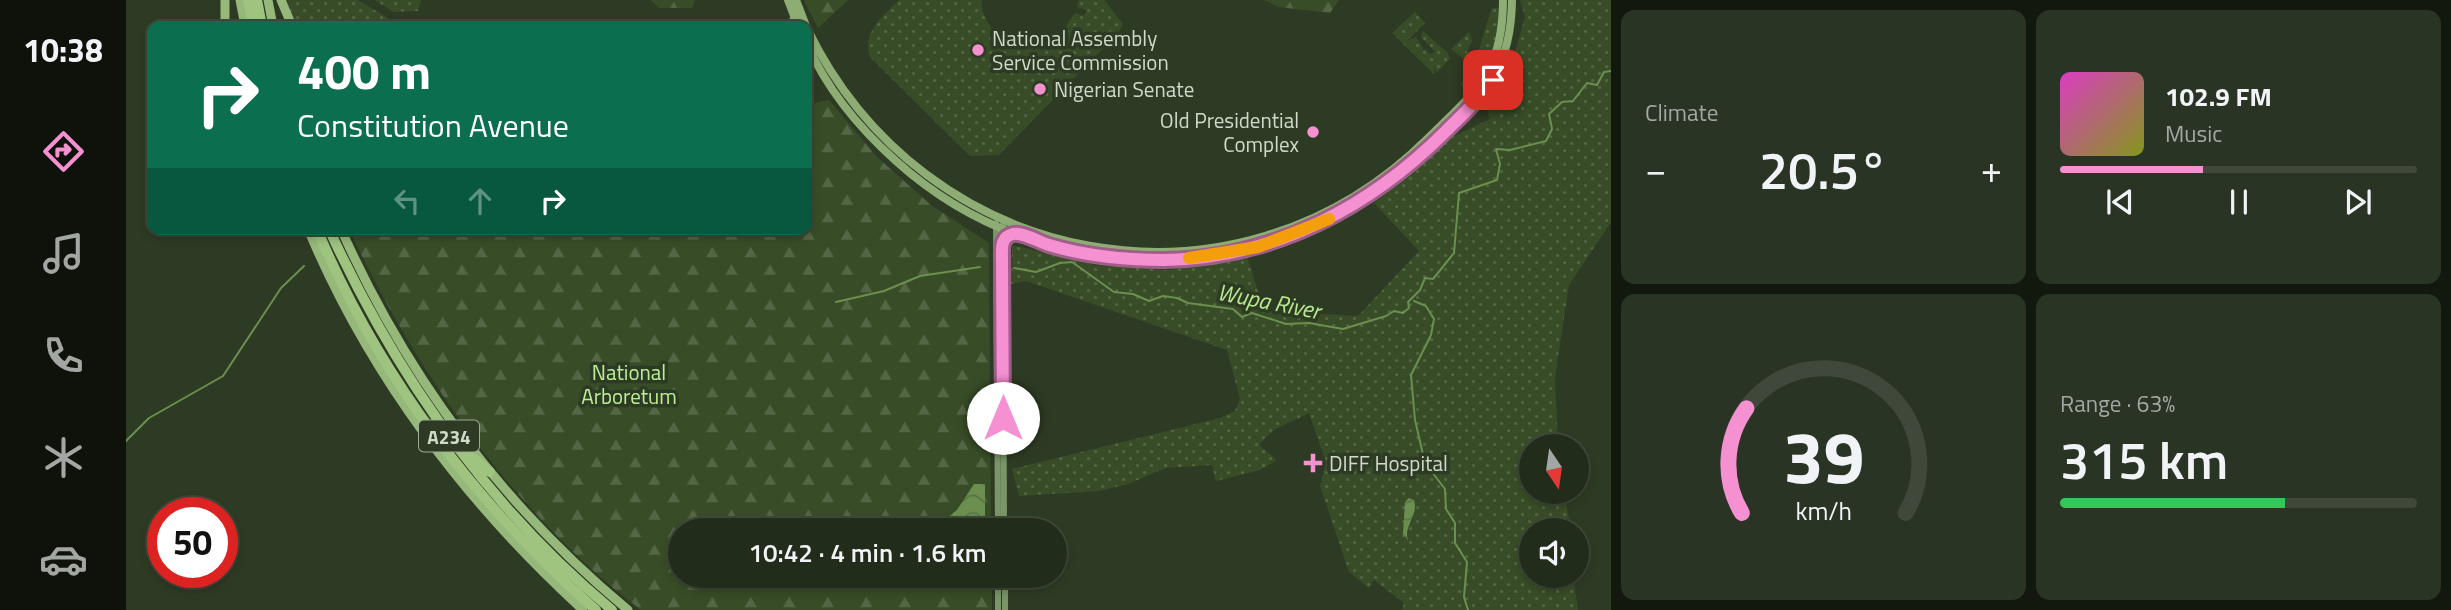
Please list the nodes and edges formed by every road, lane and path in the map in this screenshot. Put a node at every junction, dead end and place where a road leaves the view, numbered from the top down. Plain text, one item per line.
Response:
1 (225, 0) edge
2 (240, 0) edge
3 (248, 0) edge
4 (257, 0) edge
5 (268, 0) edge
6 (281, 0) edge
7 (788, 0) edge
8 (796, 0) edge
9 (1503, 0) edge
10 (1512, 0) edge
11 (794, 16) junction
12 (225, 21) edge
13 (244, 21) edge
14 (252, 21) edge
15 (261, 21) edge
16 (272, 21) edge
17 (290, 21) edge
18 (792, 21) edge
19 (798, 21) edge
20 (802, 21) edge
21 (812, 41) edge
22 (812, 52) edge
23 (999, 223) junction
24 (1018, 234) junction
25 (311, 235) edge
26 (320, 235) edge
27 (332, 235) edge
28 (344, 235) edge
29 (1002, 242) junction
30 (375, 320) junction
31 (365, 327) junction
32 (384, 336) junction
33 (374, 343) junction
34 (1000, 418) junction
35 (423, 419) junction
36 (453, 443) junction
37 (441, 456) junction
38 (489, 472) junction
39 (998, 518) edge
40 (1004, 518) edge
41 (998, 588) edge
42 (1005, 588) edge
43 (583, 610) edge
44 (596, 610) edge
45 (612, 610) edge
46 (628, 610) edge
47 (998, 610) edge
48 (1005, 610) edge

1 - 12 highway
2 - 13 highway
3 - 14 highway
4 - 15 highway
5 - 16 highway
6 - 17 highway
7 - 11 main road
8 - 20 main road
9 - 23 main road
10 - 24 main road
11 - 18 main road
11 - 19 main road
21 - 23 main road
22 - 23 main road
23 - 24 main road
23 - 29 main road
23 - 34 main road
24 - 29 main road
25 - 37 highway
26 - 31 highway, A234
27 - 30 highway, A234
28 - 38 highway
29 - 34 main road
30 - 31 highway
30 - 32 highway, A234
31 - 33 highway, A234
32 - 33 highway
32 - 36 highway, A234
33 - 35 highway, A234
34 - 39 main road
34 - 40 main road
35 - 37 highway
35 - 44 highway, A234
36 - 38 highway
36 - 45 highway, A234
37 - 43 highway
38 - 46 highway
41 - 47 main road
42 - 48 main road

